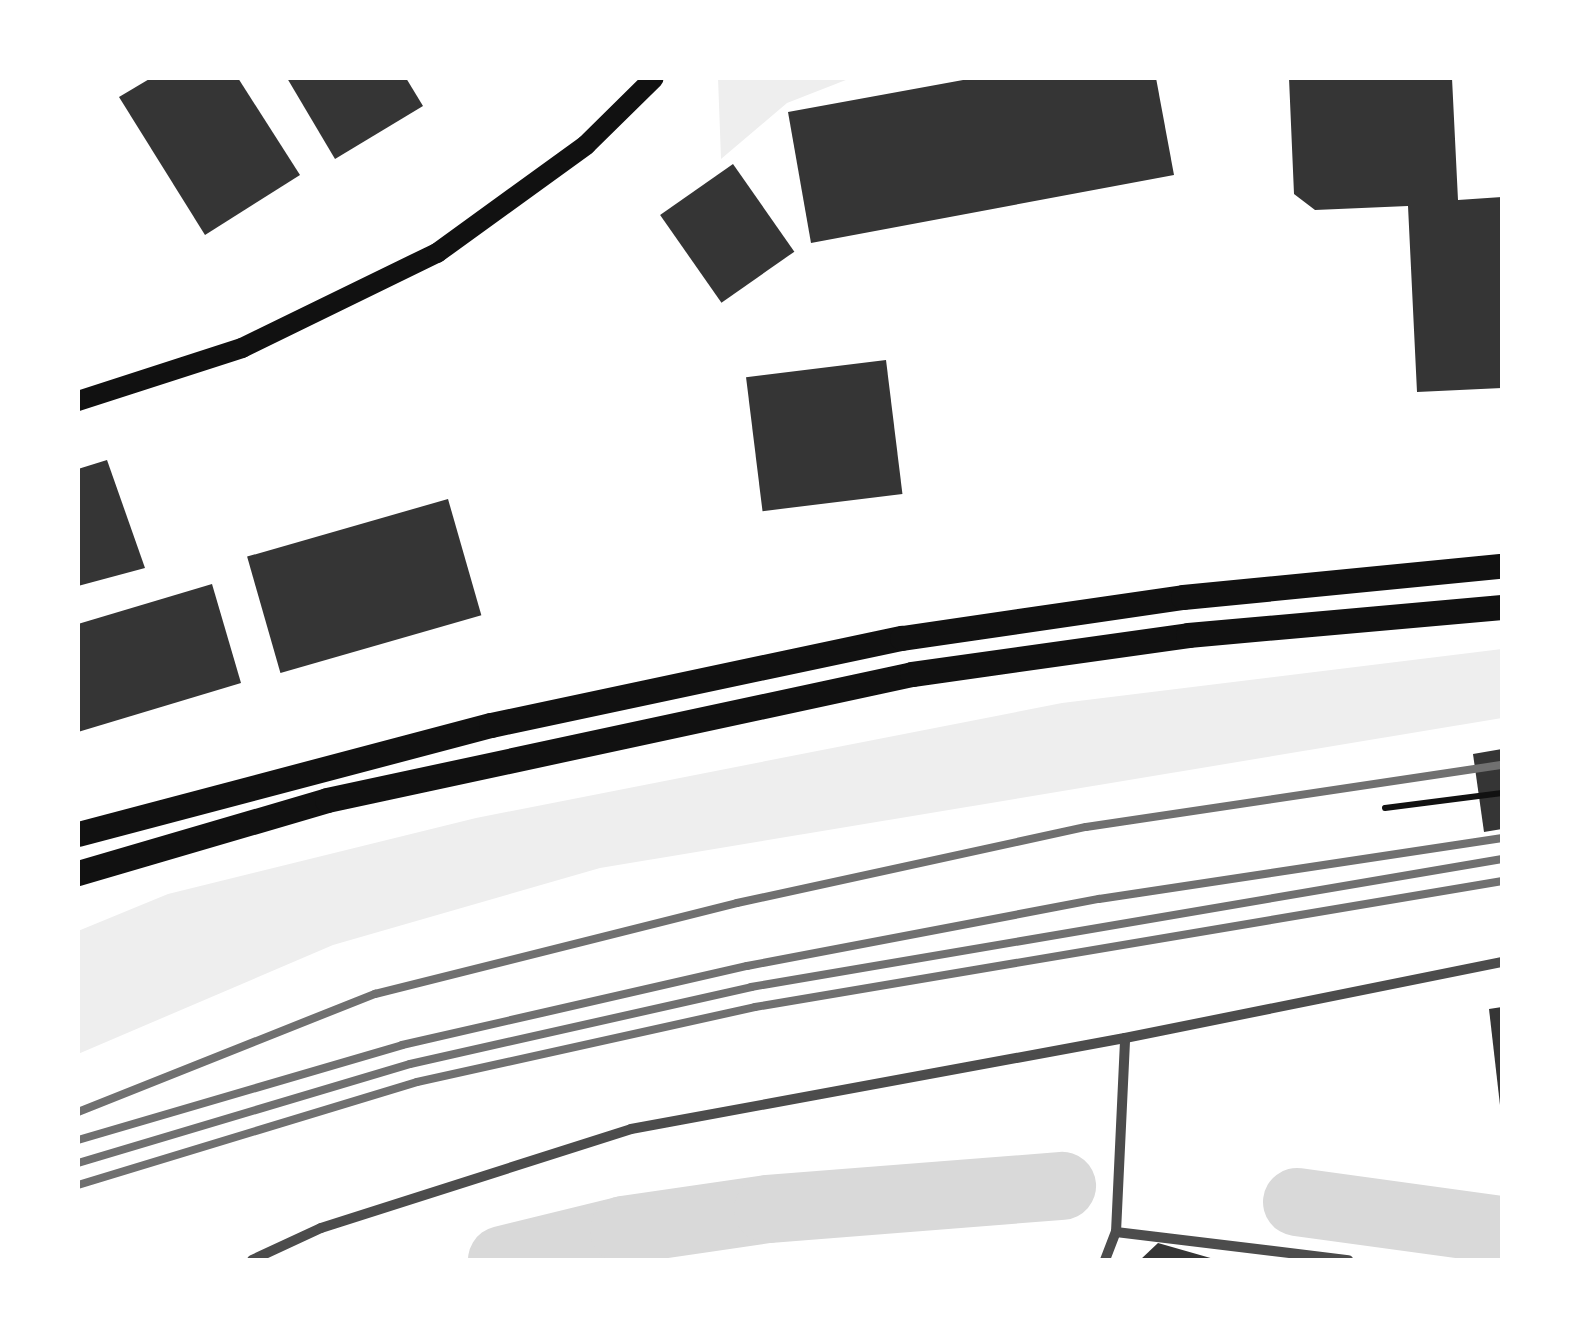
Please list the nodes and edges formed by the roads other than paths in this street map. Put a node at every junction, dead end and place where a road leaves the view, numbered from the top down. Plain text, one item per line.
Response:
1 (654, 78) edge
2 (79, 397) edge
3 (1502, 566) edge
4 (1502, 607) edge
5 (78, 834) edge
6 (78, 873) edge
7 (1502, 962) edge
8 (1126, 1038) junction
9 (1116, 1232) junction
10 (252, 1260) edge
11 (1105, 1260) edge
12 (1348, 1260) edge

1 - 2 main road
3 - 5 main road
4 - 6 main road
7 - 8 street
8 - 9 street
8 - 10 street
9 - 11 street
9 - 12 street

